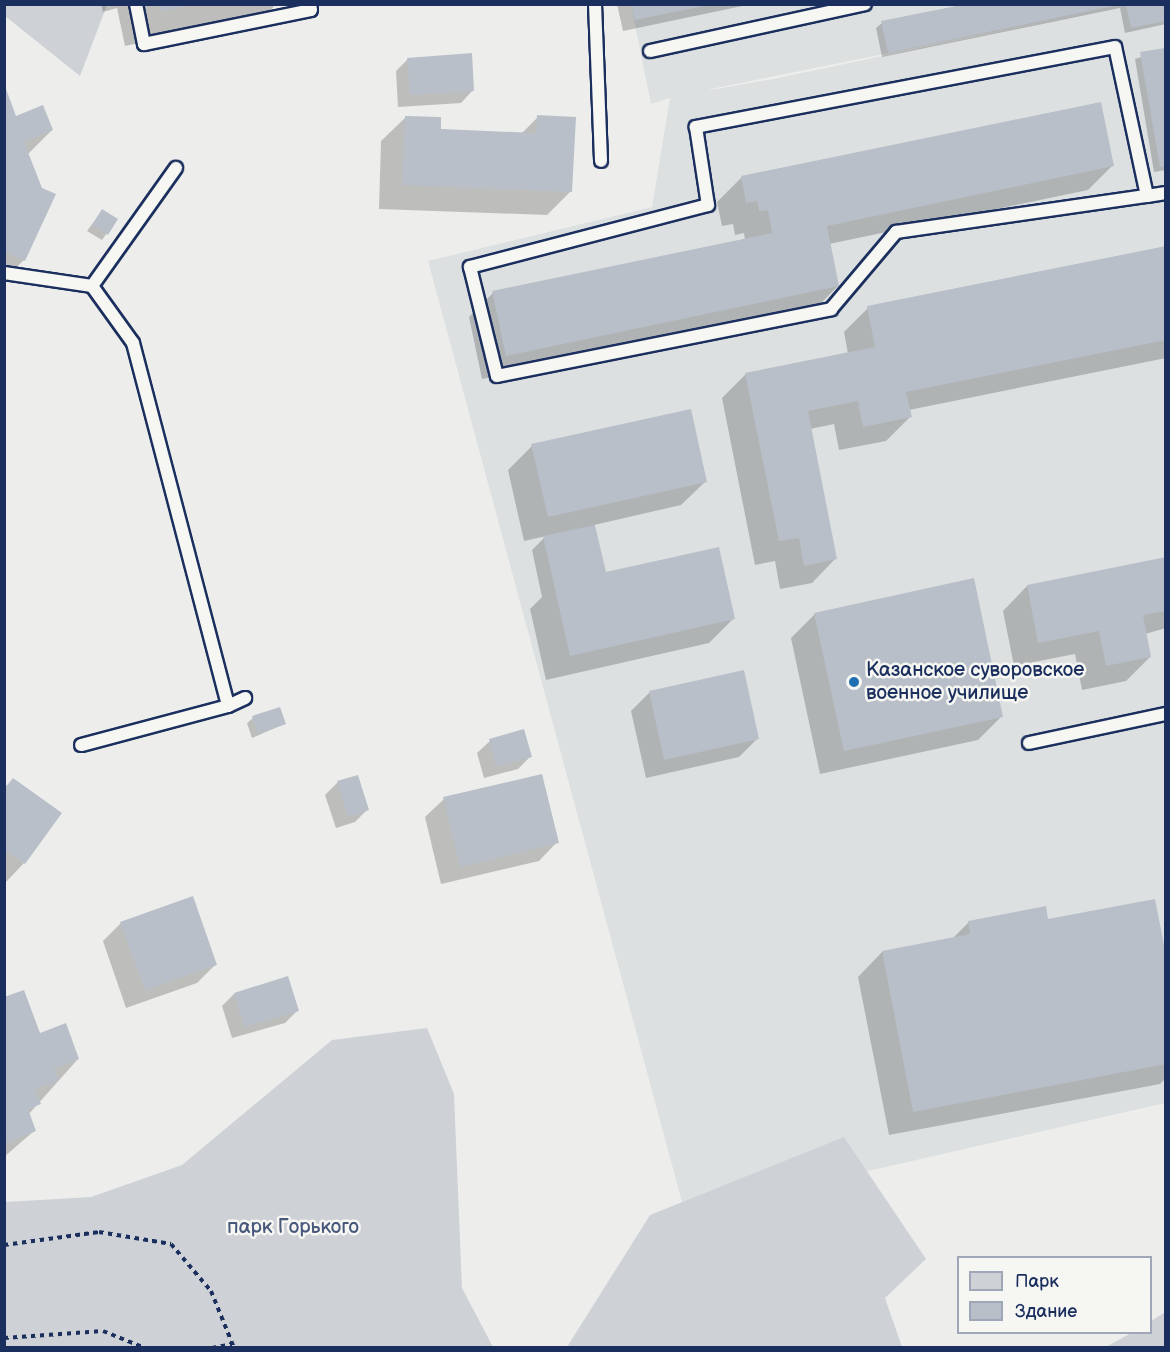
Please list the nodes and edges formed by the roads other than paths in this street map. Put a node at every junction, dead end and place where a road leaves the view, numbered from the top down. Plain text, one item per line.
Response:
1 (136, 4) edge
2 (310, 4) edge
3 (595, 4) edge
4 (865, 4) edge
5 (834, 8) edge
6 (650, 51) dead end
7 (601, 161) dead end
8 (176, 168) dead end
9 (1166, 193) edge
10 (1147, 196) junction
11 (4, 273) edge
12 (92, 286) junction
13 (245, 698) dead end
14 (228, 706) junction
15 (1166, 714) edge
16 (1029, 743) dead end
17 (81, 745) dead end

1 - 2 lane
3 - 7 lane
4 - 5 lane
5 - 6 lane
8 - 12 lane
9 - 10 lane
10 - 10 lane
11 - 12 lane
12 - 14 lane
13 - 14 lane
14 - 17 lane
15 - 16 lane

